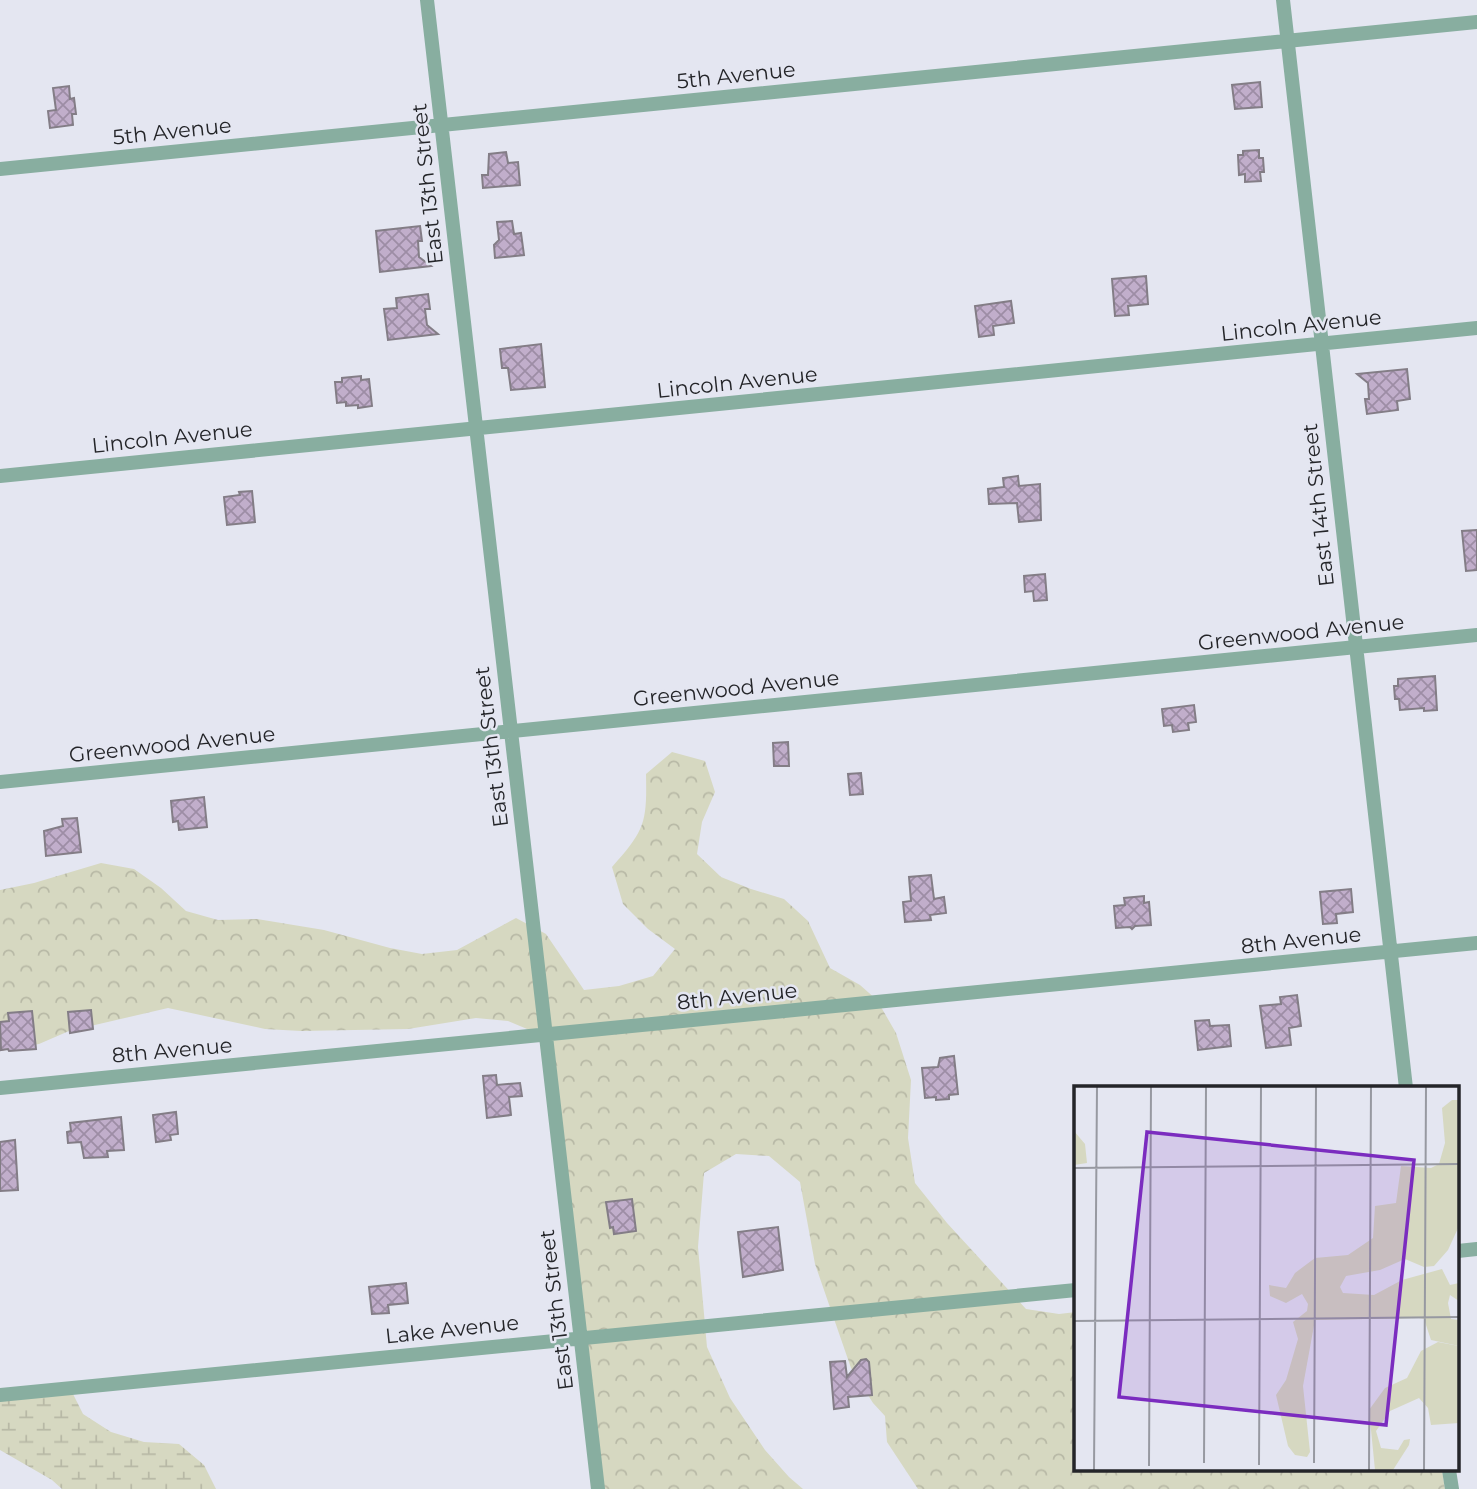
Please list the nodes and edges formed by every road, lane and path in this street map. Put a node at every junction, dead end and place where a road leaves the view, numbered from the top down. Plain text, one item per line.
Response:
1 (427, 0) edge
2 (1283, 0) edge
3 (1477, 22) edge
4 (1288, 41) junction
5 (442, 125) junction
6 (0, 169) edge
7 (1477, 328) edge
8 (1321, 343) junction
9 (476, 429) junction
10 (0, 475) edge
11 (1477, 635) edge
12 (1356, 648) junction
13 (511, 732) junction
14 (0, 782) edge
15 (1477, 943) edge
16 (1391, 952) junction
17 (546, 1035) junction
18 (1406, 1086) edge
19 (0, 1088) edge
20 (1074, 1290) edge
21 (580, 1338) junction
22 (0, 1395) edge
23 (597, 1489) edge

1 - 5 street, East 13th Street
2 - 4 street, East 14th Street
3 - 4 street, 5th Avenue
4 - 5 street, 5th Avenue
4 - 8 street, East 14th Street
5 - 6 street, 5th Avenue
5 - 9 street, East 13th Street
7 - 8 street, Lincoln Avenue
8 - 9 street, Lincoln Avenue
8 - 12 street, East 14th Street
9 - 10 street, Lincoln Avenue
9 - 13 street, East 13th Street
11 - 12 street, Greenwood Avenue
12 - 13 street, Greenwood Avenue
12 - 16 street, East 14th Street
13 - 14 street, Greenwood Avenue
13 - 17 street, East 13th Street
15 - 16 street, 8th Avenue
16 - 17 street, 8th Avenue
16 - 18 street, East 14th Street
17 - 19 street, 8th Avenue
17 - 21 street, East 13th Street
20 - 21 street, Lake Avenue
21 - 22 street, Lake Avenue
21 - 23 street, East 13th Street

